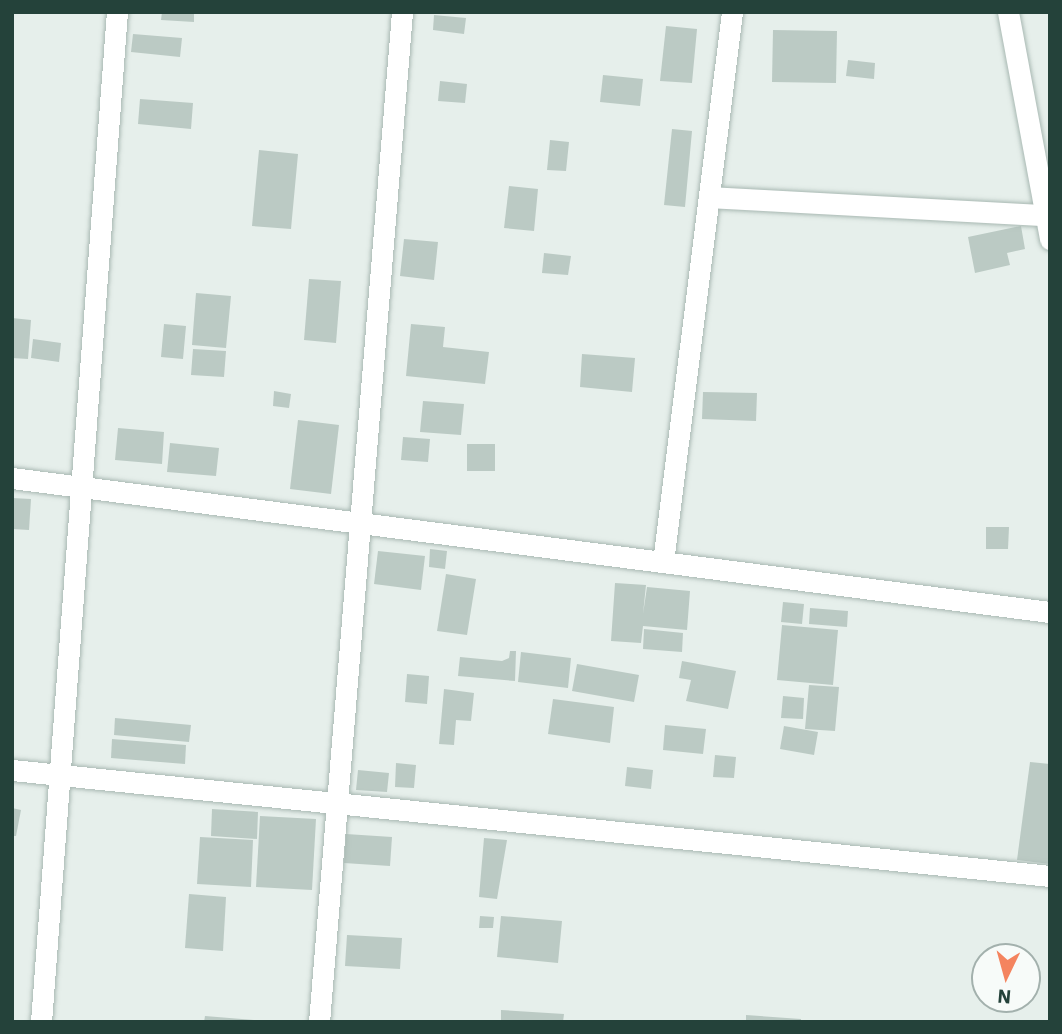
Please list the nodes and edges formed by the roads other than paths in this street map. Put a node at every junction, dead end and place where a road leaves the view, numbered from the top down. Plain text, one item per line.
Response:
1 (117, 12) edge
2 (402, 12) edge
3 (732, 12) edge
4 (1008, 12) edge
5 (709, 197) junction
6 (1045, 215) junction
7 (1050, 239) edge
8 (12, 478) edge
9 (81, 486) junction
10 (360, 523) junction
11 (663, 562) junction
12 (1050, 612) edge
13 (12, 770) edge
14 (59, 775) junction
15 (337, 803) junction
16 (1050, 876) edge
17 (41, 1022) edge
18 (319, 1022) edge

1 - 9 street
2 - 10 street
3 - 5 street
4 - 6 street
5 - 6 street
5 - 11 street
6 - 7 street
8 - 9 street
9 - 10 street
9 - 14 street
10 - 11 street
10 - 15 street
11 - 12 street
13 - 14 street
14 - 15 street
14 - 17 street
15 - 16 street
15 - 18 street

